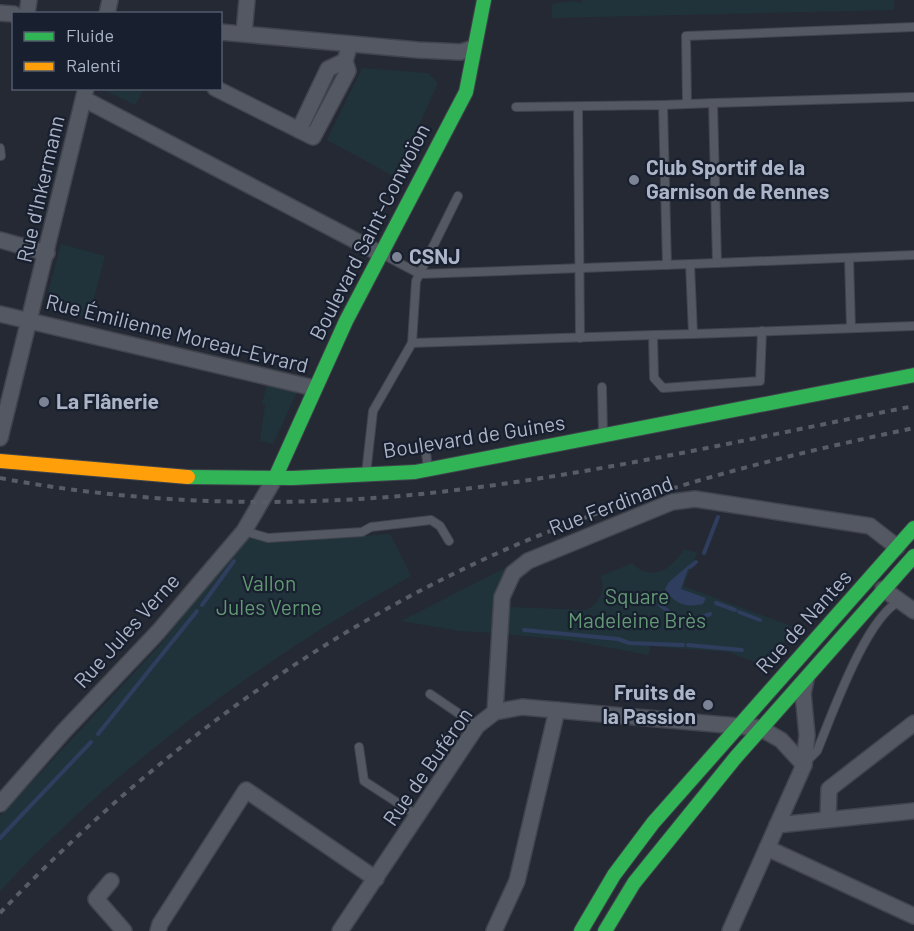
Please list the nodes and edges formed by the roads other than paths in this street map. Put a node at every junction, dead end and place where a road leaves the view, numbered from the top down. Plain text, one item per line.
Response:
1 (247, 0) edge
2 (484, 0) edge
3 (914, 27) edge
4 (222, 32) edge
5 (244, 33) junction
6 (350, 44) junction
7 (473, 48) junction
8 (219, 90) edge
9 (85, 94) edge
10 (914, 97) edge
11 (713, 103) junction
12 (687, 104) junction
13 (663, 105) junction
14 (516, 107) dead end
15 (578, 107) junction
16 (0, 148) edge
17 (1, 156) edge
18 (458, 196) dead end
19 (0, 240) edge
20 (47, 253) junction
21 (381, 254) junction
22 (914, 255) edge
23 (849, 258) junction
24 (717, 263) junction
25 (690, 264) junction
26 (667, 265) junction
27 (579, 268) junction
28 (420, 274) junction
29 (0, 314) edge
30 (31, 320) junction
31 (914, 326) edge
32 (851, 328) junction
33 (762, 331) junction
34 (693, 333) junction
35 (653, 335) junction
36 (580, 338) junction
37 (412, 342) junction
38 (914, 375) edge
39 (602, 387) dead end
40 (314, 388) junction
41 (603, 437) junction
42 (0, 438) edge
43 (426, 452) dead end
44 (0, 461) edge
45 (429, 470) junction
46 (366, 475) junction
47 (275, 478) junction
48 (914, 528) edge
49 (244, 531) junction
50 (448, 541) dead end
51 (914, 546) edge
52 (897, 548) junction
53 (914, 556) edge
54 (883, 590) junction
55 (900, 601) junction
56 (914, 610) edge
57 (808, 674) junction
58 (430, 694) dead end
59 (495, 711) junction
60 (557, 711) junction
61 (914, 723) edge
62 (477, 726) junction
63 (738, 727) junction
64 (760, 728) junction
65 (359, 747) dead end
66 (804, 765) junction
67 (0, 804) edge
68 (914, 811) edge
69 (418, 816) junction
70 (828, 819) junction
71 (777, 825) junction
72 (767, 848) junction
73 (376, 879) junction
74 (111, 881) dead end
75 (914, 916) edge
76 (124, 931) edge
77 (158, 931) edge
78 (340, 931) edge
79 (494, 931) edge
80 (581, 931) edge
81 (604, 931) edge
82 (730, 931) edge

1 - 5 street
2 - 7 street, Boulevard Saint-Conwoïon
3 - 12 lane
4 - 5 street
5 - 6 street
6 - 7 street
6 - 8 street
7 - 21 street, Boulevard Saint-Conwoïon
9 - 20 street, Rue d'Inkermann
9 - 21 street
10 - 11 lane
11 - 12 lane
11 - 24 lane
12 - 13 lane
13 - 15 lane
13 - 26 lane
14 - 15 lane
15 - 27 lane
16 - 17 lane
18 - 28 lane
19 - 20 street
20 - 30 street, Rue d'Inkermann
21 - 28 lane
21 - 40 street, Boulevard Saint-Conwoïon
22 - 23 lane
23 - 24 lane
23 - 32 lane
24 - 25 lane
25 - 26 lane
25 - 34 lane
26 - 27 lane
27 - 28 lane
27 - 36 lane
28 - 37 lane
29 - 30 street, Rue Émilienne Moreau-Evrard
30 - 40 street, Rue Émilienne Moreau-Evrard
30 - 42 street, Rue d'Inkermann
31 - 32 lane
32 - 33 lane
33 - 34 lane
33 - 35 lane
34 - 35 lane
35 - 36 lane
36 - 37 lane
37 - 46 lane
38 - 41 street, Boulevard de Guines
39 - 41 lane
40 - 47 street, Boulevard Saint-Conwoïon
41 - 45 street, Boulevard de Guines
43 - 45 lane
44 - 47 street, Boulevard de Guines
45 - 46 street, Boulevard de Guines
46 - 47 street, Boulevard de Guines
47 - 49 street, Rue Jules Verne
48 - 52 street, Rue de Nantes
49 - 50 lane
49 - 67 street, Rue Jules Verne
51 - 52 lane
52 - 59 street, Rue Ferdinand
52 - 63 street, Rue de Nantes
53 - 54 street, Rue de Nantes
54 - 55 street
54 - 57 street, Rue de Nantes
55 - 56 street
55 - 66 lane, Rue de Nantes
57 - 64 street, Rue de Nantes
57 - 66 street, Rue de Nantes
58 - 62 lane
59 - 60 street, Rue de Buféron
59 - 62 street, Rue de Buféron
60 - 63 street, Rue de Buféron
60 - 79 street
61 - 70 street
62 - 69 street, Rue de Buféron
63 - 64 street
63 - 80 street, Rue de Nantes
64 - 66 street
64 - 81 street, Rue de Nantes
65 - 69 lane
66 - 71 street, Rue de Nantes
68 - 70 street
69 - 73 street, Rue de Buféron
70 - 71 street
71 - 72 street, Rue de Nantes
72 - 75 street
72 - 82 street, Rue de Nantes
73 - 77 street
73 - 78 street, Rue de Buféron
74 - 76 street

